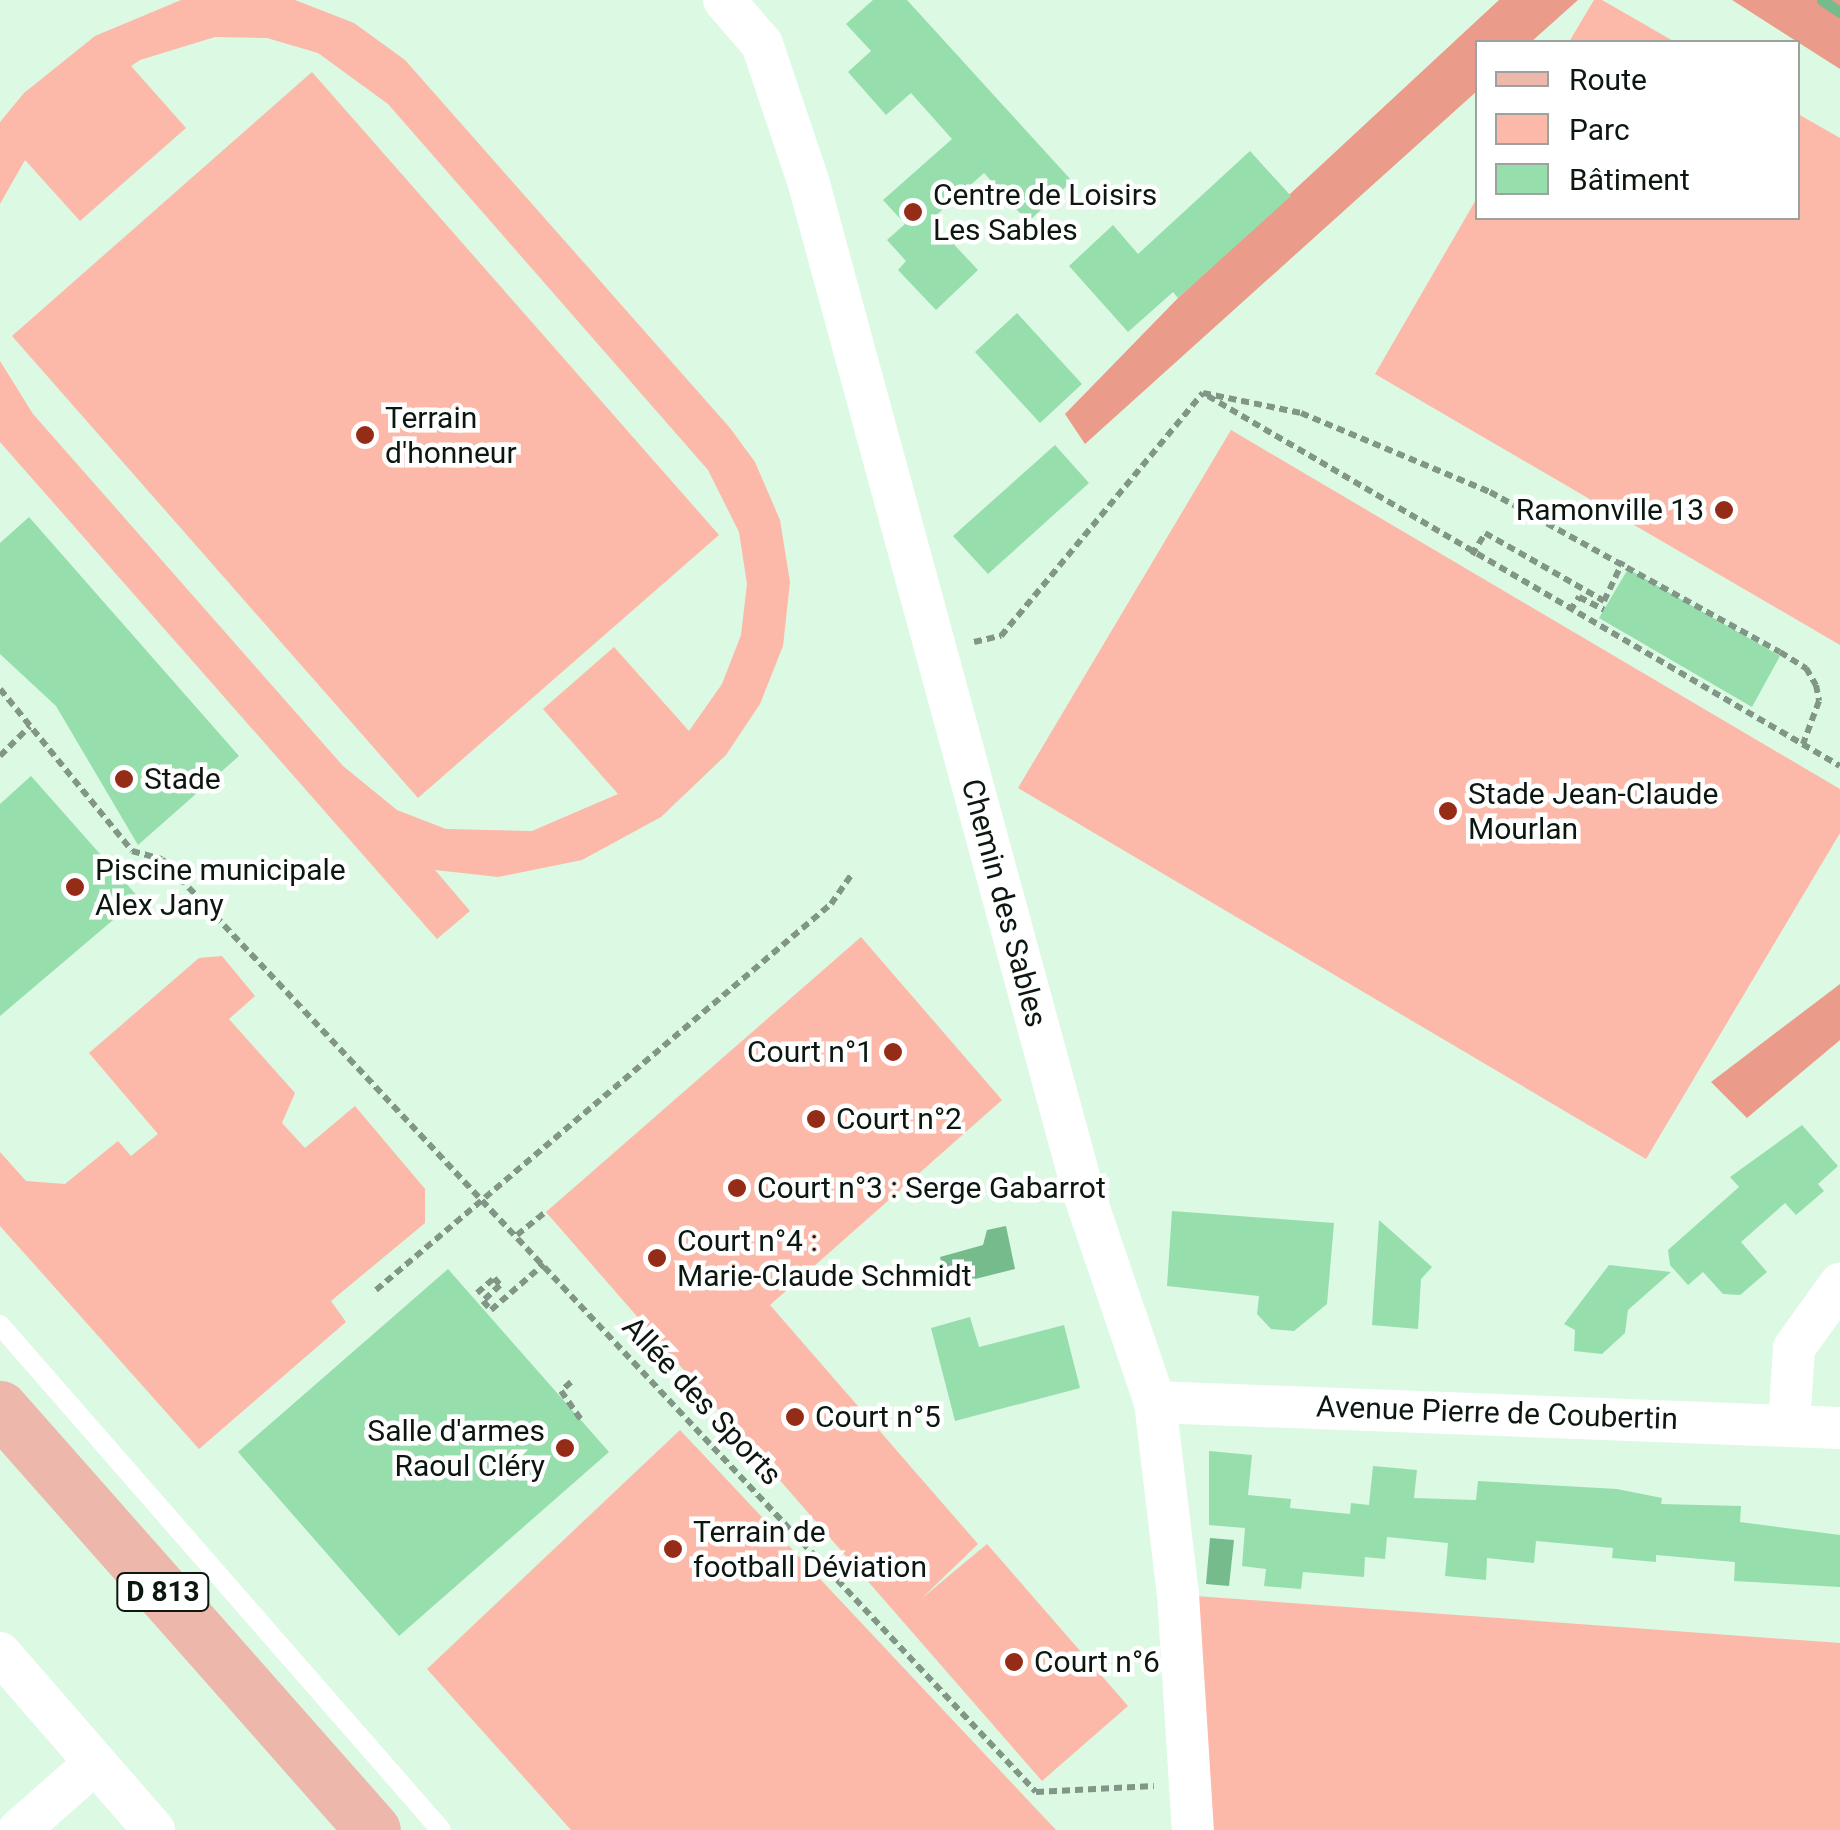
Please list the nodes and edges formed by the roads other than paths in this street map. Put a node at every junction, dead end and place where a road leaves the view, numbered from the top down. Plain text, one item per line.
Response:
1 (739, 5) edge
2 (1840, 1284) edge
3 (0, 1326) edge
4 (1155, 1402) junction
5 (0, 1408) edge
6 (1789, 1424) junction
7 (1840, 1428) edge
8 (0, 1652) edge
9 (95, 1763) junction
10 (19, 1830) edge
11 (154, 1830) edge
12 (373, 1830) edge
13 (441, 1830) edge
14 (1193, 1830) edge

1 - 4 street, Chemin des Sables
2 - 6 street
3 - 13 lane
4 - 6 street, Avenue Pierre de Coubertin
4 - 14 street, Chemin des Sables
5 - 12 main road, D 813
6 - 7 street, Avenue Pierre de Coubertin
8 - 9 street
9 - 10 street
9 - 11 street

